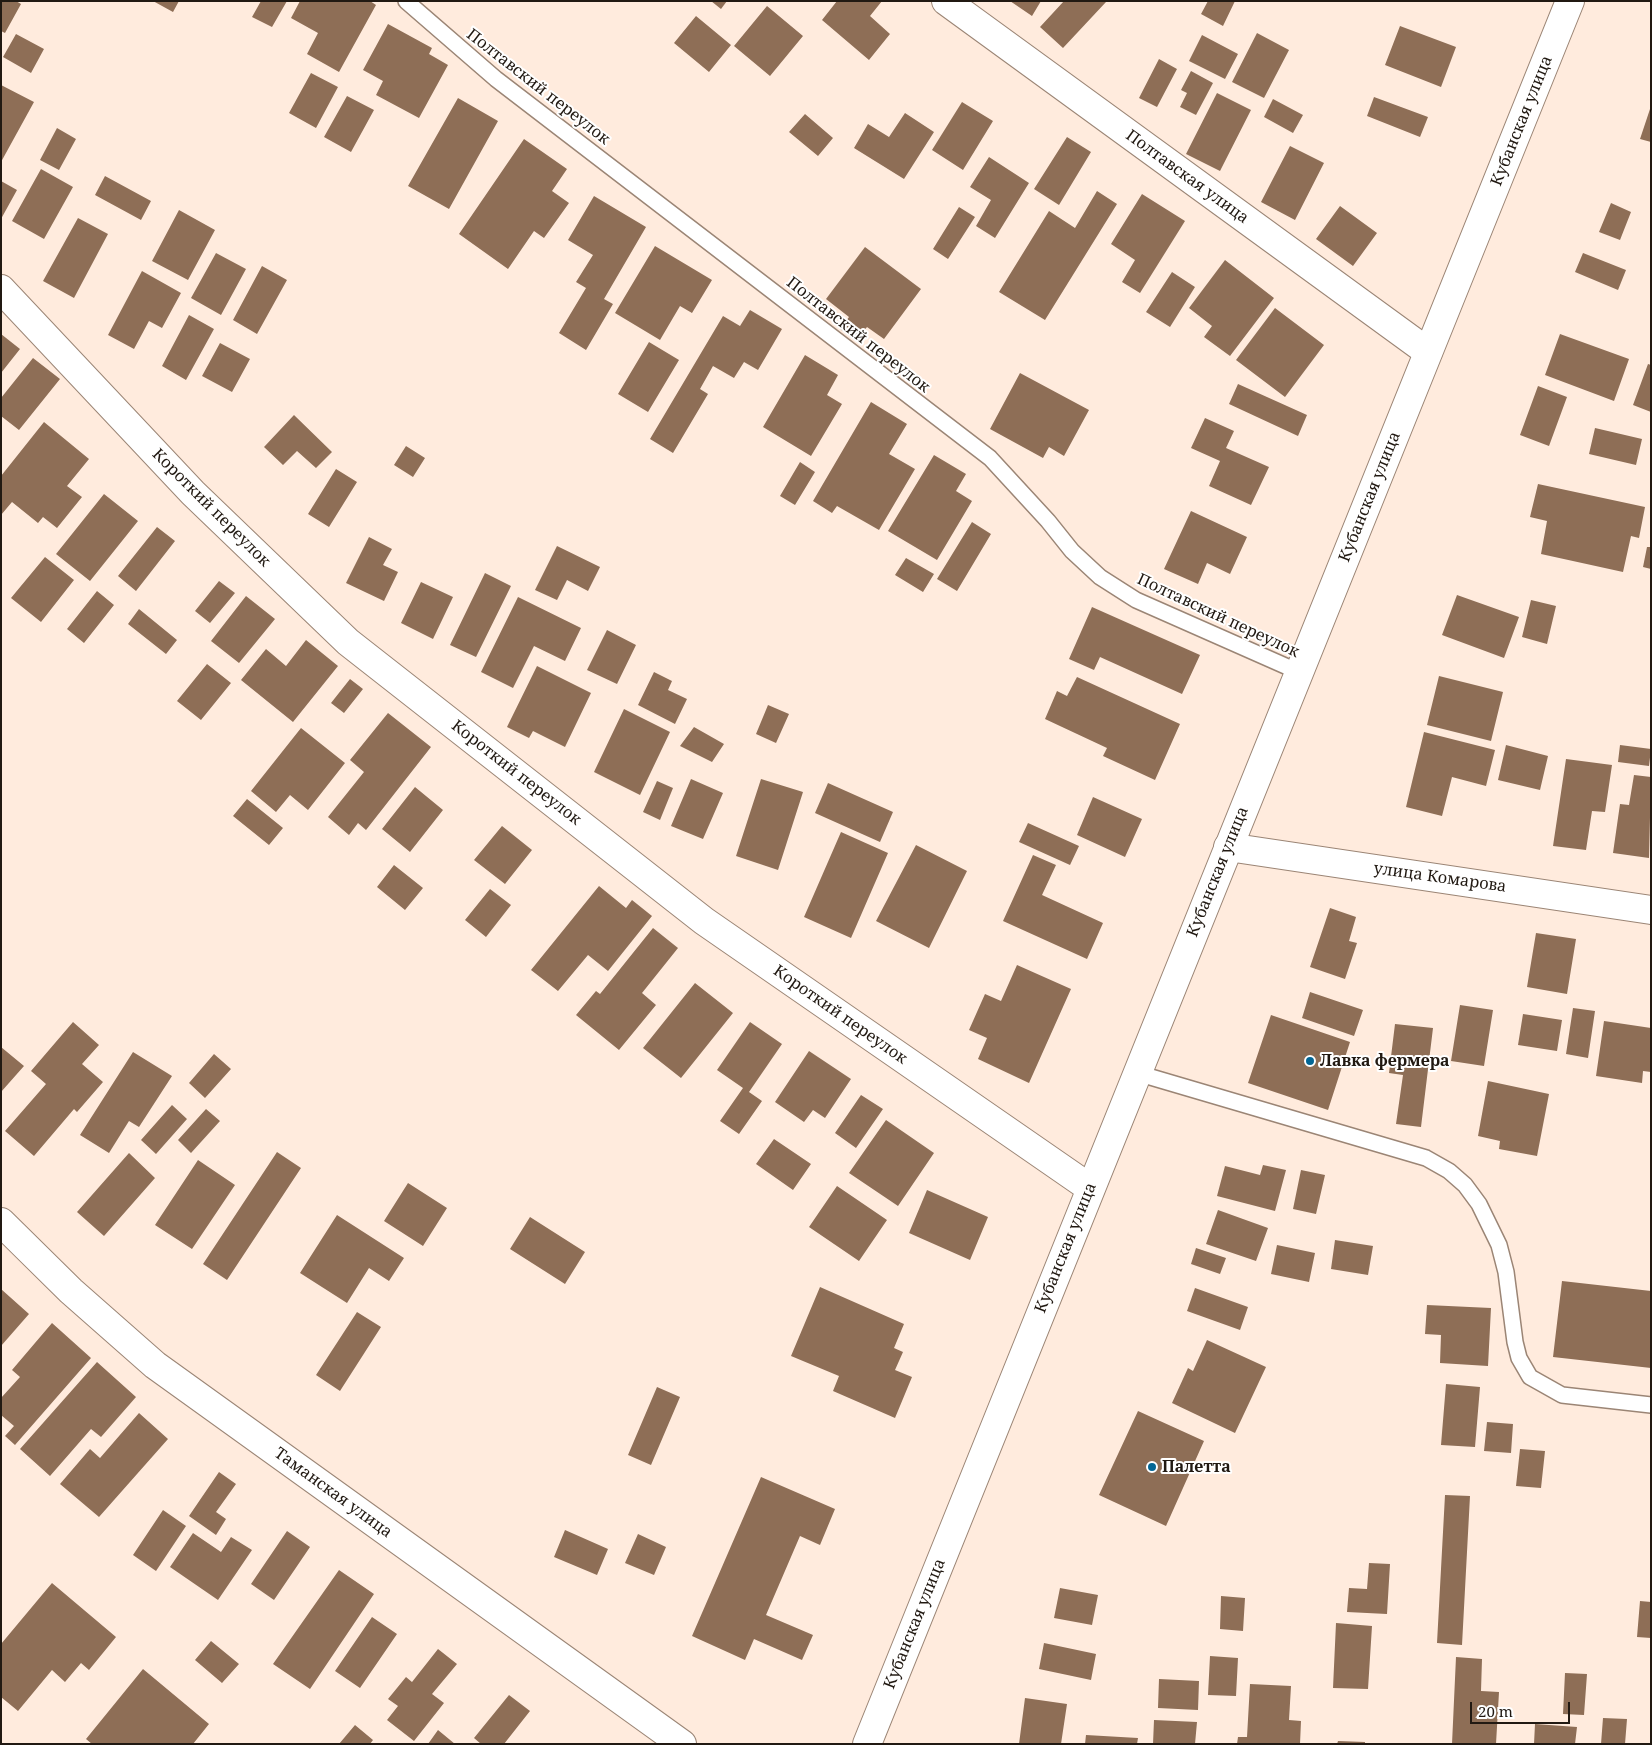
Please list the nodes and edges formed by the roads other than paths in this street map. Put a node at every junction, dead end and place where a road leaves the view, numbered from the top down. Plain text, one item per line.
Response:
1 (406, 1) edge
2 (946, 1) edge
3 (1570, 1) edge
4 (1, 289) edge
5 (1428, 352) junction
6 (1299, 672) junction
7 (1228, 846) junction
8 (1651, 910) edge
9 (1136, 1072) junction
10 (1090, 1188) junction
11 (1, 1222) edge
12 (1651, 1405) edge
13 (682, 1744) edge
14 (867, 1744) edge

1 - 6 lane, Полтавский переулок
2 - 5 street, Полтавская улица
3 - 5 street, Кубанская улица
4 - 10 street, Короткий переулок
5 - 6 street, Кубанская улица
6 - 7 street, Кубанская улица
7 - 8 street, улица Комарова
7 - 9 street, Кубанская улица
9 - 10 street, Кубанская улица
9 - 12 lane
10 - 14 street, Кубанская улица
11 - 13 street, Таманская улица

